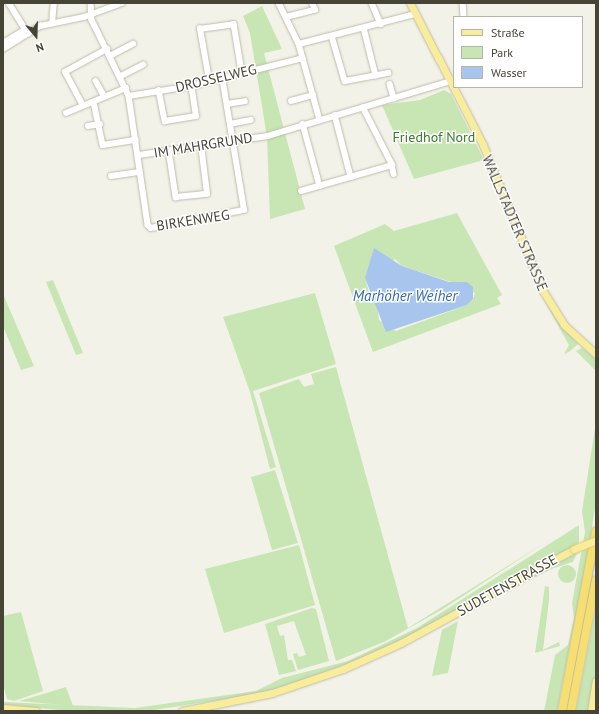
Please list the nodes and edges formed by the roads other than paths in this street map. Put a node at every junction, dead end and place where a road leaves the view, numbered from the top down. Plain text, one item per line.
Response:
1 (9, 3) edge
2 (54, 3) edge
3 (91, 3) edge
4 (122, 3) edge
5 (279, 3) edge
6 (312, 3) edge
7 (372, 3) edge
8 (410, 3) edge
9 (463, 3) edge
10 (91, 14) junction
11 (415, 14) junction
12 (464, 16) edge
13 (286, 17) junction
14 (52, 24) junction
15 (381, 24) junction
16 (364, 28) junction
17 (27, 31) junction
18 (332, 36) junction
19 (3, 44) edge
20 (133, 44) dead end
21 (299, 44) junction
22 (3, 49) edge
23 (107, 49) junction
24 (110, 56) junction
25 (302, 58) junction
26 (143, 65) dead end
27 (242, 72) junction
28 (388, 73) dead end
29 (121, 76) junction
30 (376, 76) junction
31 (222, 77) junction
32 (209, 80) junction
33 (96, 81) dead end
34 (451, 81) junction
35 (390, 84) dead end
36 (453, 85) edge
37 (191, 86) junction
38 (126, 88) junction
39 (454, 88) edge
40 (160, 90) junction
41 (313, 94) junction
42 (129, 96) junction
43 (105, 97) junction
44 (394, 98) junction
45 (245, 101) dead end
46 (291, 101) dead end
47 (94, 102) junction
48 (227, 104) junction
49 (83, 106) junction
50 (363, 108) junction
51 (66, 113) dead end
52 (335, 115) junction
53 (251, 120) dead end
54 (320, 120) junction
55 (100, 124) junction
56 (230, 124) junction
57 (303, 124) junction
58 (88, 126) dead end
59 (136, 140) junction
60 (233, 140) junction
61 (201, 145) junction
62 (169, 150) junction
63 (139, 155) junction
64 (392, 165) junction
65 (140, 172) junction
66 (394, 174) dead end
67 (111, 176) dead end
68 (351, 177) junction
69 (320, 186) junction
70 (301, 191) dead end
71 (596, 354) edge
72 (596, 531) edge
73 (596, 540) edge
74 (596, 580) edge
75 (596, 681) edge
76 (3, 708) edge
77 (36, 711) edge
78 (182, 711) edge
79 (562, 711) edge
80 (571, 711) edge
81 (591, 711) edge

1 - 17 street
2 - 14 street
3 - 10 street
4 - 10 street
5 - 13 street
6 - 13 street
7 - 15 street
8 - 11 main road, WALLSTADTER STRASSE
9 - 12 street
10 - 14 street
10 - 23 street, IM MAHRGRUND
11 - 15 street
11 - 34 main road, WALLSTADTER STRASSE
13 - 21 street
14 - 17 street
15 - 16 street
16 - 18 street
16 - 30 street
17 - 19 street
17 - 22 street
18 - 21 street
18 - 30 street
20 - 24 street
21 - 25 street
23 - 24 street, IM MAHRGRUND
23 - 49 street
24 - 29 street, IM MAHRGRUND
25 - 27 street, DROSSELWEG
25 - 41 street
26 - 29 street
27 - 31 street, DROSSELWEG
27 - 32 street
28 - 30 street
29 - 38 street, IM MAHRGRUND
31 - 32 street, DROSSELWEG
31 - 48 street
32 - 37 street, DROSSELWEG
33 - 43 street
34 - 36 main road, WALLSTADTER STRASSE
34 - 44 street, IM MAHRGRUND
35 - 44 street
37 - 40 street, DROSSELWEG
37 - 40 street
38 - 42 street, IM MAHRGRUND
38 - 43 street
39 - 71 main road, WALLSTADTER STRASSE
40 - 42 street, DROSSELWEG
41 - 46 street
41 - 54 street
42 - 59 street, IM MAHRGRUND
43 - 47 street
44 - 50 street, IM MAHRGRUND
45 - 48 street
47 - 49 street
47 - 55 street
48 - 56 street
49 - 51 street
50 - 52 street, IM MAHRGRUND
50 - 64 street
52 - 54 street, IM MAHRGRUND
52 - 68 street
53 - 56 street
54 - 57 street, IM MAHRGRUND
55 - 58 street
55 - 59 street
56 - 60 street
57 - 60 street, IM MAHRGRUND
57 - 69 street
59 - 63 street, IM MAHRGRUND
60 - 61 street, IM MAHRGRUND
60 - 65 street, BIRKENWEG
61 - 62 street, IM MAHRGRUND
61 - 62 street
62 - 63 street, IM MAHRGRUND
63 - 65 street, BIRKENWEG
64 - 66 street
64 - 68 street
65 - 67 street
68 - 69 street
69 - 70 street
72 - 79 highway
73 - 78 main road, SUDETENSTRASSE, bridge
74 - 80 highway
75 - 81 main road
76 - 77 main road

